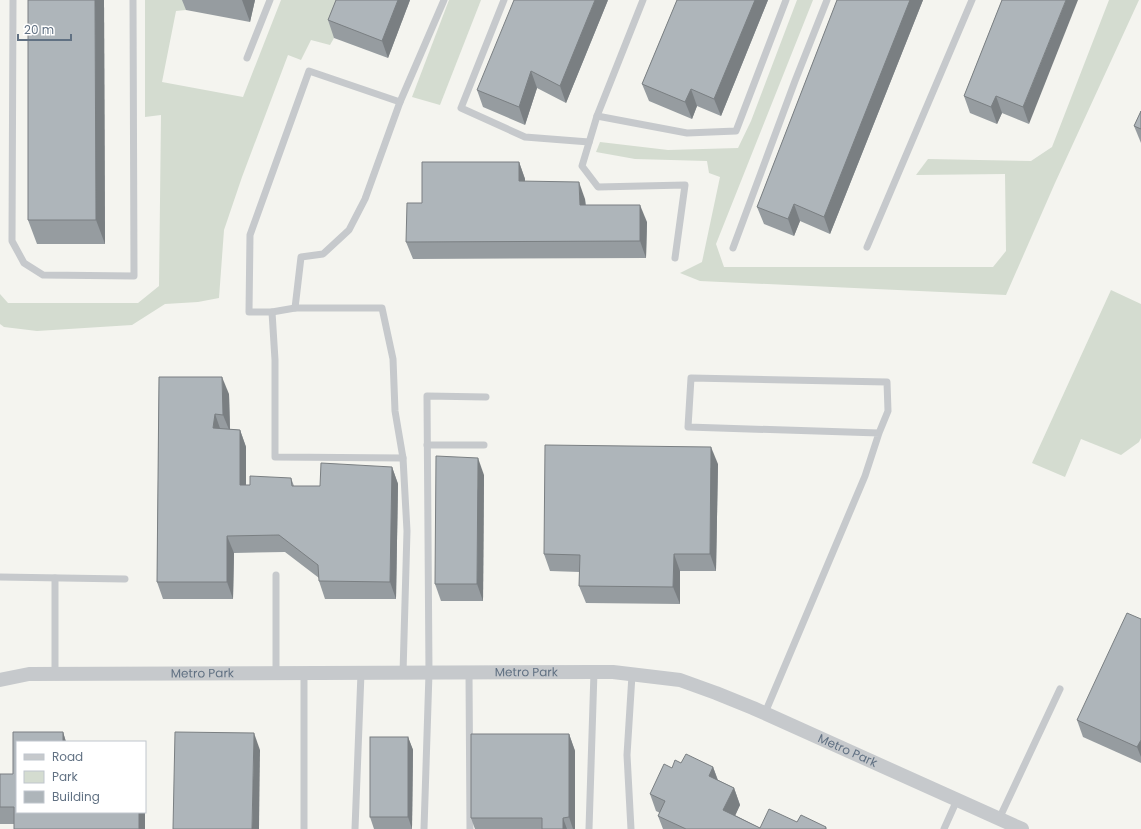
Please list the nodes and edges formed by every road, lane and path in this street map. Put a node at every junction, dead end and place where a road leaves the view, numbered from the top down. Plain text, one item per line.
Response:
1 (13, 0) edge
2 (133, 0) edge
3 (270, 0) edge
4 (444, 0) edge
5 (504, 0) edge
6 (643, 0) edge
7 (786, 0) edge
8 (827, 0) edge
9 (972, 0) edge
10 (247, 58) dead end
11 (400, 102) junction
12 (597, 116) junction
13 (589, 142) junction
14 (867, 247) dead end
15 (733, 248) dead end
16 (675, 258) dead end
17 (295, 308) junction
18 (272, 312) junction
19 (486, 397) dead end
20 (879, 433) junction
21 (484, 445) dead end
22 (427, 446) junction
23 (404, 458) junction
24 (276, 575) dead end
25 (0, 577) edge
26 (55, 578) junction
27 (125, 579) dead end
28 (594, 672) junction
29 (55, 673) junction
30 (276, 673) junction
31 (304, 673) junction
32 (361, 673) junction
33 (403, 673) junction
34 (429, 673) junction
35 (469, 673) junction
36 (632, 674) junction
37 (0, 680) edge
38 (1060, 689) dead end
39 (764, 713) junction
40 (957, 800) junction
41 (999, 819) junction
42 (304, 829) edge
43 (355, 829) edge
44 (424, 829) edge
45 (470, 829) edge
46 (589, 829) edge
47 (631, 829) edge
48 (944, 829) edge
49 (1022, 829) edge

1 - 2 lane
3 - 10 lane
4 - 11 lane
5 - 13 lane
6 - 12 lane
7 - 12 lane
8 - 15 lane
9 - 14 lane
11 - 17 lane
11 - 18 lane
12 - 13 lane
13 - 16 lane
17 - 18 lane
17 - 23 lane
18 - 23 lane
19 - 22 lane
20 - 20 lane
20 - 39 lane
21 - 22 lane
22 - 34 lane
23 - 33 lane
24 - 30 lane
25 - 26 lane
26 - 27 lane
26 - 29 lane
28 - 35 street, Metro Park
28 - 36 street, Metro Park
28 - 46 lane
29 - 30 street, Metro Park
29 - 37 street, Metro Park
30 - 31 street, Metro Park
31 - 32 street, Metro Park
31 - 42 lane
32 - 33 street, Metro Park
32 - 43 lane
33 - 34 street, Metro Park
34 - 35 street, Metro Park
34 - 44 lane
35 - 45 lane
36 - 39 street, Metro Park
36 - 47 lane
38 - 41 lane
39 - 40 street, Metro Park
40 - 41 street, Metro Park
40 - 48 lane
41 - 49 street, Metro Park

